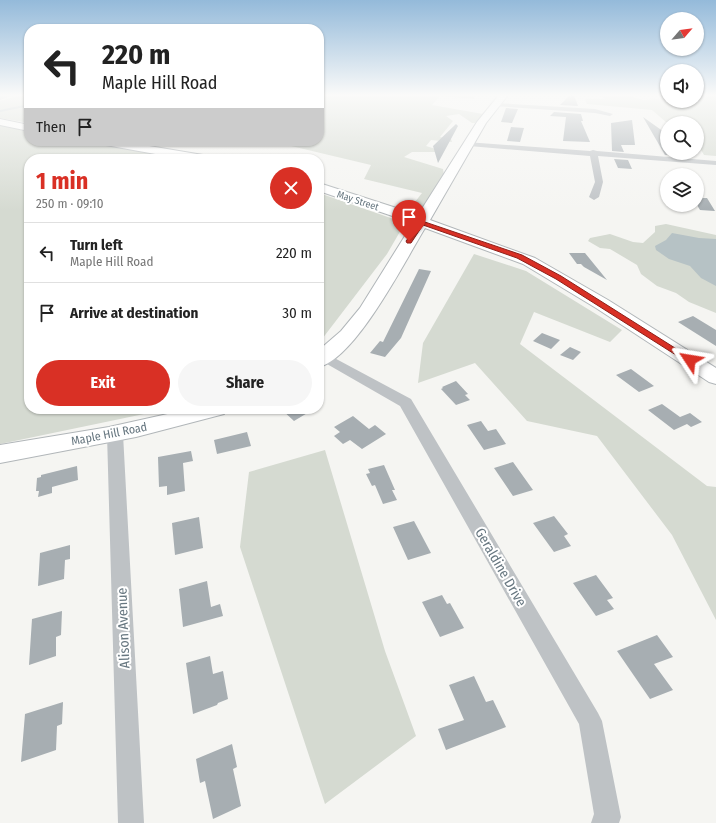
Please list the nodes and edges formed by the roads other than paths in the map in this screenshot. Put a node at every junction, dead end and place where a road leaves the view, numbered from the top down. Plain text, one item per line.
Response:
1 (476, 133) edge
2 (469, 144) junction
3 (129, 146) edge
4 (593, 152) junction
5 (174, 154) edge
6 (716, 163) edge
7 (324, 189) edge
8 (594, 197) dead end
9 (422, 222) junction
10 (324, 357) edge
11 (324, 360) edge
12 (716, 377) edge
13 (200, 414) edge
14 (115, 434) junction
15 (0, 454) edge
16 (131, 823) edge
17 (604, 823) edge

1 - 2 street
2 - 4 street
2 - 9 street
3 - 5 street
4 - 6 street
4 - 8 street
7 - 9 street, May Street
9 - 10 street
9 - 12 street, May Street
11 - 17 street, Geraldine Drive
13 - 14 street, Maple Hill Road
14 - 15 street, Maple Hill Road
14 - 16 street, Alison Avenue

